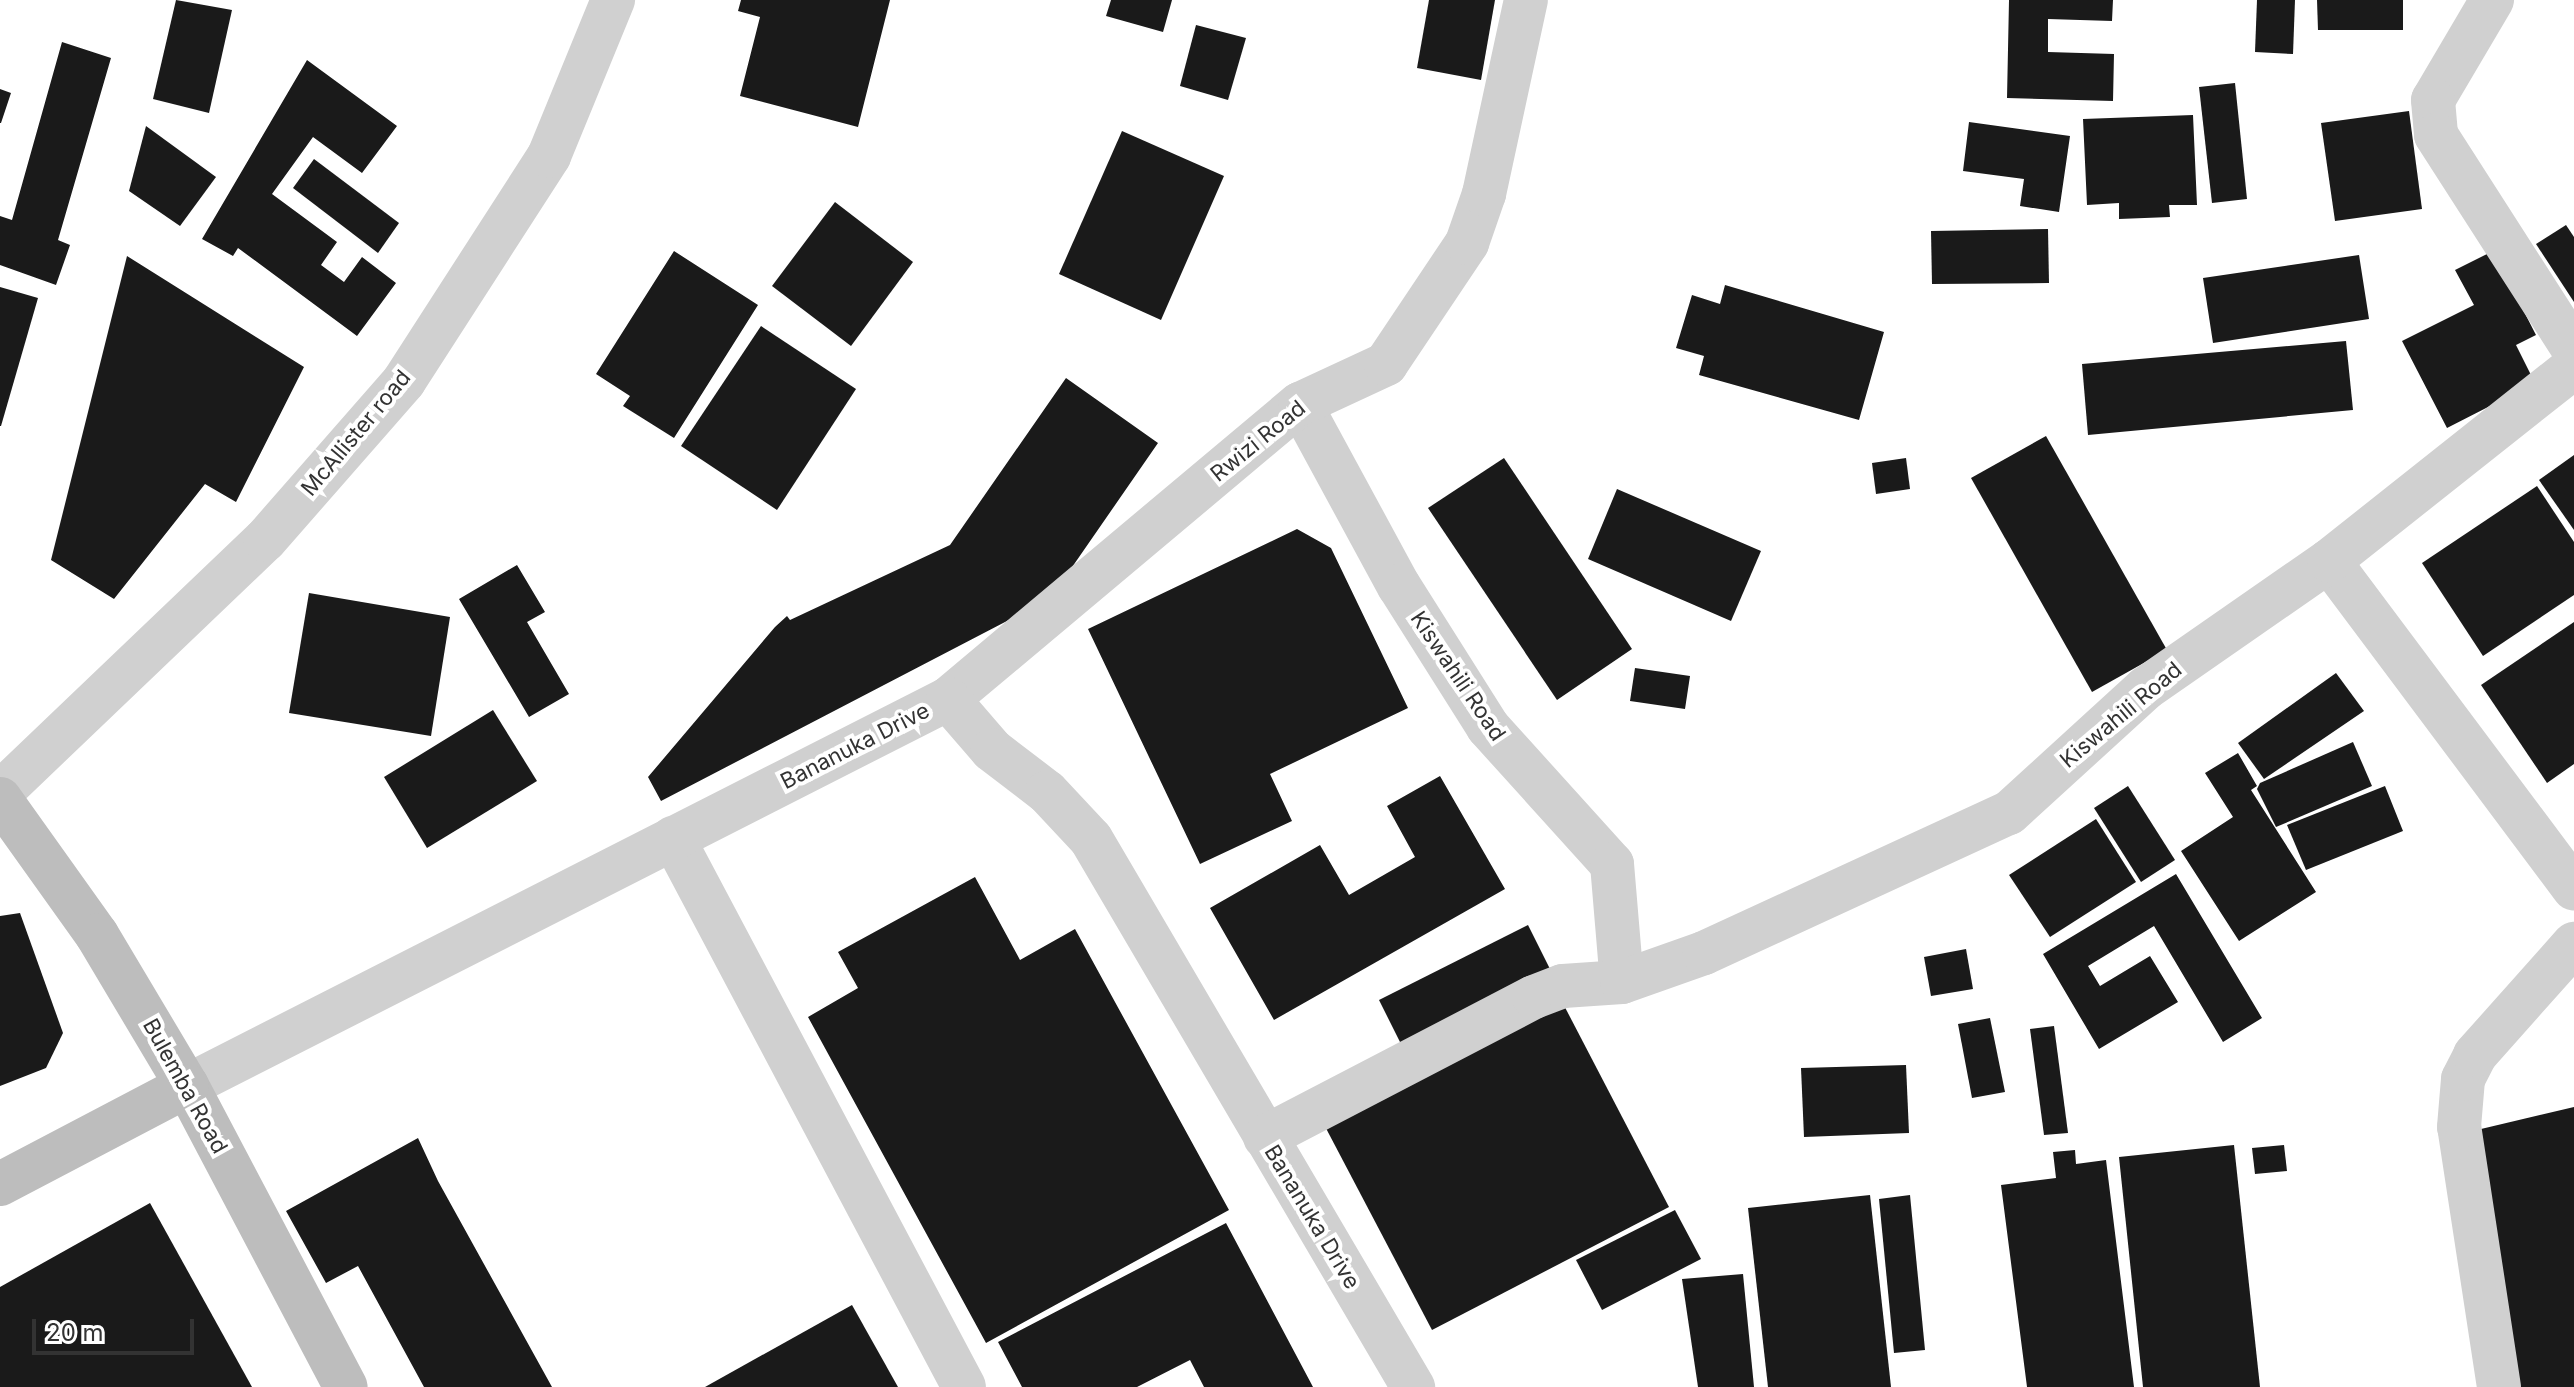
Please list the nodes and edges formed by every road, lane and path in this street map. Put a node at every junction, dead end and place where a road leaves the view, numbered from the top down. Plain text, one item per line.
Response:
1 (613, 0) edge
2 (1526, 0) edge
3 (2492, 0) edge
4 (2574, 350) edge
5 (2574, 367) edge
6 (1300, 404) junction
7 (2329, 561) junction
8 (948, 699) junction
9 (0, 796) edge
10 (673, 838) junction
11 (2574, 889) edge
12 (2574, 944) edge
13 (1622, 982) junction
14 (187, 1086) junction
15 (1265, 1137) junction
16 (0, 1184) edge
17 (346, 1387) edge
18 (964, 1387) edge
19 (1413, 1387) edge
20 (2499, 1387) edge

1 - 9 street, McAllister road
2 - 6 street, Rwizi Road
3 - 4 street
5 - 7 street, Kiswahili Road
6 - 8 street, Rwizi Road
6 - 13 street, Kiswahili Road
7 - 11 street
7 - 13 street, Kiswahili Road
8 - 10 street, Bananuka Drive
8 - 15 street, Bananuka Drive
9 - 14 main road, Bulemba Road
10 - 14 street, Bananuka Drive
10 - 18 street
12 - 20 street
13 - 15 street, Kiswahili Road
14 - 16 main road
14 - 17 main road, Bulemba Road
15 - 19 street, Bananuka Drive

